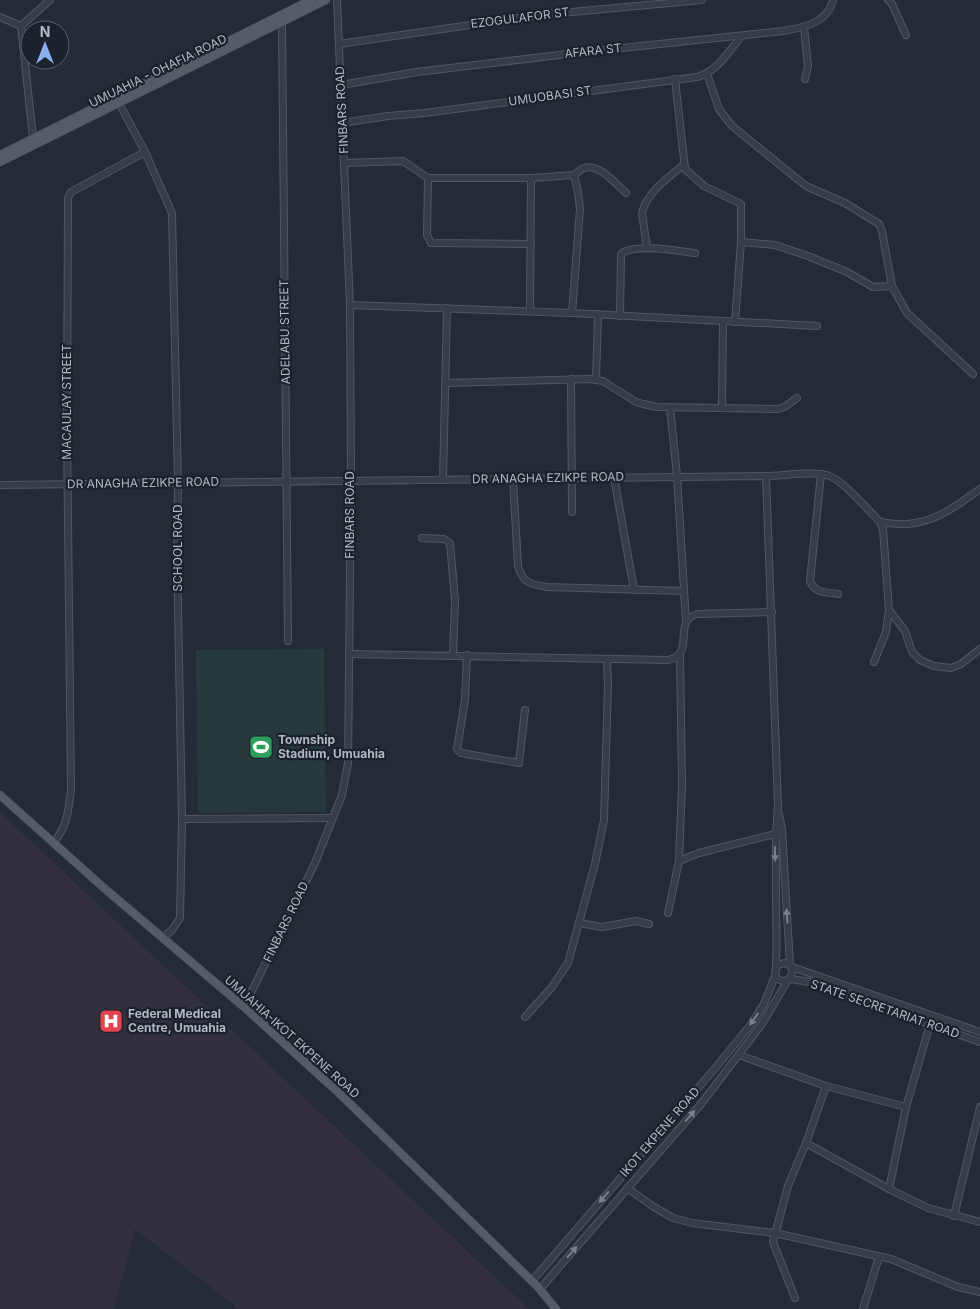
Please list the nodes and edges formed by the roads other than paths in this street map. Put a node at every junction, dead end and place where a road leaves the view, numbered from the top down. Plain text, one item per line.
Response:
1 (50, 0) edge
2 (311, 0) edge
3 (326, 0) edge
4 (337, 0) edge
5 (702, 0) edge
6 (833, 0) edge
7 (888, 0) edge
8 (0, 17) edge
9 (28, 20) edge
10 (282, 23) junction
11 (20, 26) edge
12 (804, 27) junction
13 (906, 35) dead end
14 (742, 36) junction
15 (338, 44) junction
16 (26, 70) edge
17 (707, 74) junction
18 (675, 79) junction
19 (805, 79) dead end
20 (340, 85) junction
21 (119, 103) junction
22 (342, 123) junction
23 (33, 138) junction
24 (145, 152) junction
25 (0, 155) edge
26 (0, 162) edge
27 (344, 163) junction
28 (683, 165) junction
29 (574, 175) junction
30 (428, 178) junction
31 (531, 178) junction
32 (626, 192) dead end
33 (742, 242) junction
34 (531, 244) junction
35 (646, 248) junction
36 (695, 253) dead end
37 (892, 286) junction
38 (350, 305) junction
39 (447, 308) junction
40 (530, 311) junction
41 (572, 313) junction
42 (598, 314) junction
43 (620, 316) junction
44 (723, 322) junction
45 (735, 322) junction
46 (817, 326) dead end
47 (973, 374) dead end
48 (571, 379) junction
49 (596, 380) junction
50 (446, 383) junction
51 (797, 398) dead end
52 (670, 407) junction
53 (722, 408) junction
54 (821, 474) junction
55 (677, 476) junction
56 (766, 476) junction
57 (572, 478) junction
58 (614, 478) junction
59 (513, 479) junction
60 (443, 480) junction
61 (286, 481) junction
62 (351, 481) junction
63 (178, 483) junction
64 (68, 484) junction
65 (0, 485) edge
66 (980, 488) edge
67 (572, 512) dead end
68 (880, 522) junction
69 (422, 538) dead end
70 (634, 590) junction
71 (684, 591) junction
72 (838, 594) dead end
73 (889, 610) junction
74 (772, 612) junction
75 (687, 618) junction
76 (288, 641) dead end
77 (980, 649) edge
78 (349, 654) junction
79 (453, 655) junction
80 (680, 655) junction
81 (467, 656) junction
82 (607, 660) junction
83 (874, 662) dead end
84 (524, 710) dead end
85 (0, 795) edge
86 (778, 805) junction
87 (332, 818) junction
88 (182, 819) junction
89 (775, 834) junction
90 (53, 843) junction
91 (679, 861) junction
92 (668, 913) dead end
93 (579, 923) junction
94 (649, 924) dead end
95 (163, 938) junction
96 (791, 966) junction
97 (776, 968) junction
98 (775, 976) junction
99 (789, 979) junction
100 (244, 1007) junction
101 (525, 1018) dead end
102 (930, 1024) junction
103 (980, 1032) edge
104 (980, 1042) edge
105 (739, 1056) junction
106 (826, 1086) junction
107 (906, 1107) junction
108 (980, 1107) edge
109 (977, 1132) edge
110 (806, 1143) junction
111 (627, 1188) junction
112 (888, 1189) junction
113 (954, 1216) junction
114 (980, 1222) edge
115 (775, 1233) junction
116 (880, 1257) junction
117 (532, 1281) junction
118 (540, 1289) junction
119 (980, 1292) edge
120 (795, 1298) dead end
121 (556, 1309) edge
122 (863, 1309) edge

1 - 9 street
2 - 23 main road, UMUAHIA - OHAFIA ROAD
3 - 10 main road, UMUAHIA - OHAFIA ROAD
4 - 15 street, FINBARS ROAD
5 - 15 street, EZOGULAFOR ST
6 - 12 street, AFARA ST
7 - 13 street
8 - 11 street
10 - 21 main road, UMUAHIA - OHAFIA ROAD
10 - 61 street, ADELABU STREET
12 - 14 street, AFARA ST
12 - 19 street
14 - 17 street
14 - 20 street, AFARA ST
15 - 20 street, FINBARS ROAD
16 - 23 street
17 - 18 street, UMUOBASI ST
17 - 37 street
18 - 22 street, UMUOBASI ST
18 - 28 street
20 - 22 street, FINBARS ROAD
21 - 24 street, SCHOOL ROAD
21 - 26 main road, UMUAHIA - OHAFIA ROAD
22 - 27 street, FINBARS ROAD
23 - 25 main road, UMUAHIA - OHAFIA ROAD
24 - 63 street, SCHOOL ROAD
24 - 64 street, MACAULAY STREET
27 - 30 street
27 - 38 street, FINBARS ROAD
28 - 33 street
28 - 35 street
29 - 31 street
29 - 32 street
29 - 41 street
30 - 31 street
30 - 34 street
31 - 34 street
33 - 37 street
33 - 45 street
34 - 40 street
35 - 36 street
35 - 43 street
37 - 47 street
38 - 39 street
38 - 62 street, FINBARS ROAD
39 - 40 street
39 - 50 street
40 - 41 street
41 - 42 street
42 - 43 street
42 - 49 street
43 - 44 street
44 - 45 street
44 - 53 street
45 - 46 street
48 - 49 street
48 - 50 street
48 - 57 street
49 - 52 street
50 - 60 street
51 - 53 street
52 - 53 street
52 - 55 street
54 - 56 street, DR ANAGHA EZIKPE ROAD
54 - 68 street
54 - 72 street
55 - 56 street, DR ANAGHA EZIKPE ROAD
55 - 58 street, DR ANAGHA EZIKPE ROAD
55 - 71 street
56 - 74 street
57 - 58 street, DR ANAGHA EZIKPE ROAD
57 - 59 street, DR ANAGHA EZIKPE ROAD
57 - 67 street
58 - 70 street
59 - 60 street, DR ANAGHA EZIKPE ROAD
59 - 70 street
60 - 62 street, DR ANAGHA EZIKPE ROAD
61 - 62 street, DR ANAGHA EZIKPE ROAD
61 - 63 street, DR ANAGHA EZIKPE ROAD
61 - 76 street, ADELABU STREET
62 - 78 street, FINBARS ROAD
63 - 64 street, DR ANAGHA EZIKPE ROAD
63 - 88 street, SCHOOL ROAD
64 - 65 street, DR ANAGHA EZIKPE ROAD
64 - 90 street, MACAULAY STREET
66 - 68 street
68 - 73 street
69 - 79 street
70 - 71 street
71 - 75 street
73 - 77 street
73 - 83 street
74 - 75 street
74 - 86 street
75 - 80 street
78 - 79 street
78 - 87 street, FINBARS ROAD
79 - 81 street
80 - 82 street
80 - 91 street
81 - 82 street
81 - 84 street
82 - 93 street
85 - 90 main road, UMUAHIA-IKOT EKPENE ROAD
86 - 89 street
96 -> 86 street
87 - 88 street
87 - 100 street, FINBARS ROAD
88 - 95 street, SCHOOL ROAD
89 - 91 street
89 -> 97 street
90 - 95 main road, UMUAHIA-IKOT EKPENE ROAD
91 - 92 street
93 - 94 street
93 - 101 street
95 - 100 main road, UMUAHIA-IKOT EKPENE ROAD
96 - 97 street
96 - 99 street
96 - 103 street
97 - 98 street
98 - 99 street
98 -> 117 street, IKOT EKPENE ROAD
99 - 102 street, STATE SECRETARIAT ROAD
99 - 105 street
100 - 117 main road, UMUAHIA-IKOT EKPENE ROAD
102 - 104 street, STATE SECRETARIAT ROAD
102 - 107 street
105 - 106 street
111 -> 105 street
106 - 107 street
106 - 110 street
107 - 112 street
108 - 109 street
109 - 113 street
110 - 112 street
110 - 115 street
111 - 115 street
118 -> 111 street
112 - 113 street
113 - 114 street
115 - 116 street
115 - 120 street
116 - 119 street
116 - 122 street
117 - 118 main road, UMUAHIA-IKOT EKPENE ROAD
118 - 121 main road, UMUAHIA-IKOT EKPENE ROAD

